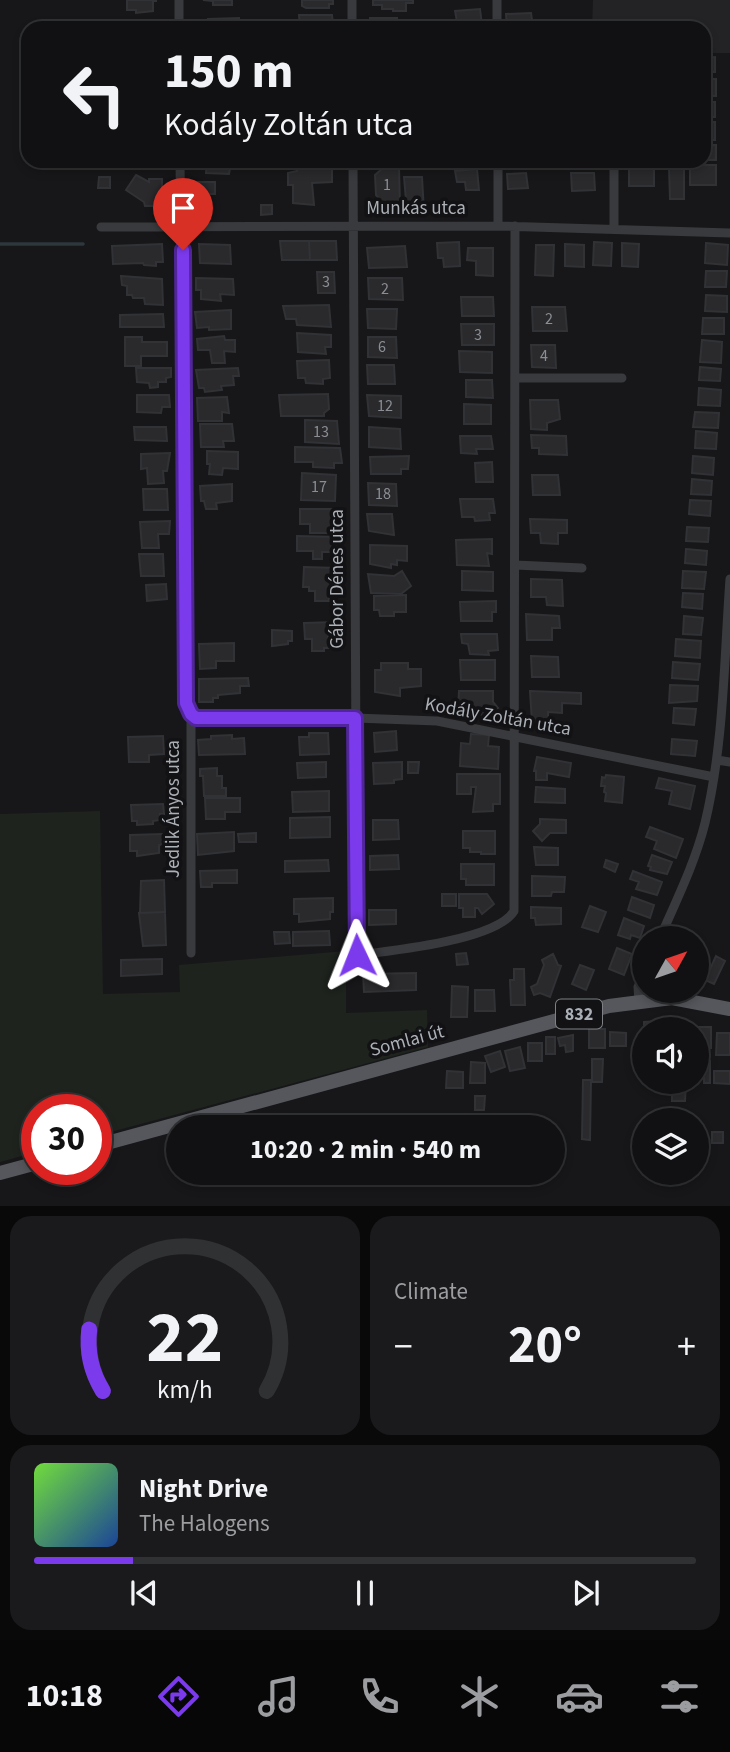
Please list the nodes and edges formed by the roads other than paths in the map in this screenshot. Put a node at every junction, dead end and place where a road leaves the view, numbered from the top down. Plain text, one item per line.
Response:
1 (179, 0) edge
2 (352, 0) edge
3 (497, 0) edge
4 (179, 21) edge
5 (352, 21) edge
6 (497, 21) edge
7 (180, 168) edge
8 (353, 168) edge
9 (498, 168) edge
10 (614, 168) edge
11 (354, 225) junction
12 (182, 226) junction
13 (498, 226) junction
14 (515, 226) junction
15 (101, 227) dead end
16 (614, 229) junction
17 (730, 233) edge
18 (515, 378) junction
19 (622, 378) dead end
20 (515, 565) junction
21 (582, 568) dead end
22 (730, 579) edge
23 (191, 714) junction
24 (355, 718) junction
25 (515, 736) junction
26 (717, 761) junction
27 (730, 762) edge
28 (713, 777) junction
29 (665, 926) edge
30 (191, 953) dead end
31 (632, 1003) edge
32 (698, 1003) edge
33 (730, 1009) edge
34 (112, 1142) edge
35 (21, 1167) edge
36 (0, 1173) edge

1 - 4 street
2 - 5 street
3 - 6 street
7 - 12 street, Jedlik Ányos utca
8 - 11 street, Gábor Dénes utca
9 - 13 street
10 - 16 street
11 - 12 street, Munkás utca
11 - 13 street, Munkás utca
11 - 24 street, Gábor Dénes utca
12 - 15 street, Munkás utca
12 - 23 street, Jedlik Ányos utca
13 - 14 street, Munkás utca
14 - 16 street, Munkás utca
14 - 18 street
16 - 17 street, Munkás utca
18 - 19 street
18 - 20 street
20 - 21 street
20 - 25 street
22 - 26 street
23 - 24 street, Kodály Zoltán utca
23 - 30 street, Jedlik Ányos utca
24 - 25 street, Kodály Zoltán utca
24 - 25 street, Gábor Dénes utca
25 - 28 street, Kodály Zoltán utca
26 - 27 street
26 - 28 street
28 - 29 street
31 - 34 main road, Somlai út / 832
32 - 33 main road, Somlai út / 832
35 - 36 main road

